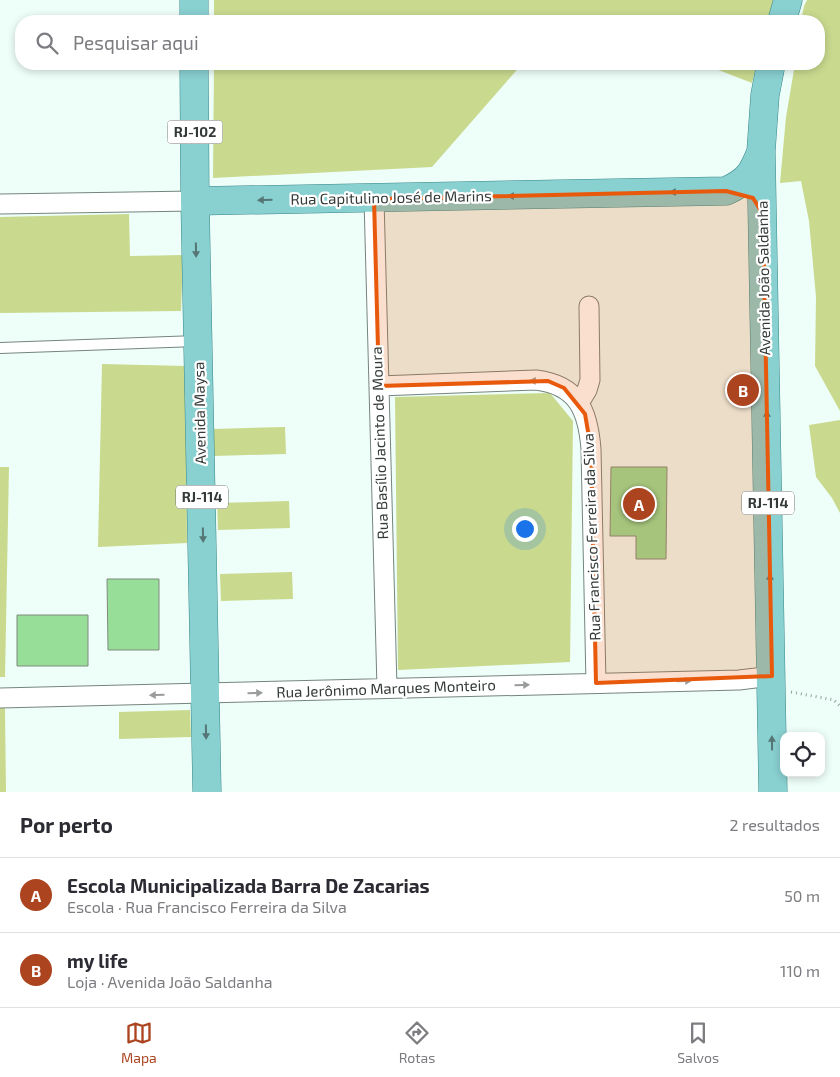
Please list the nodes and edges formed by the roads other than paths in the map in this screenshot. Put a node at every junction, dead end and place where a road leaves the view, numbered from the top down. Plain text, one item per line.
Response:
1 (194, 0) edge
2 (788, 0) edge
3 (194, 15) edge
4 (784, 15) edge
5 (194, 70) edge
6 (770, 70) edge
7 (761, 151) junction
8 (726, 191) junction
9 (374, 199) junction
10 (195, 201) junction
11 (0, 204) edge
12 (763, 214) junction
13 (590, 306) dead end
14 (198, 341) junction
15 (0, 348) edge
16 (379, 386) junction
17 (579, 403) junction
18 (771, 682) junction
19 (596, 683) junction
20 (387, 688) junction
21 (206, 694) junction
22 (0, 698) edge
23 (207, 792) edge
24 (773, 792) edge

1 - 3 main road
2 - 4 main road
5 - 10 main road, Avenida Maysa / RJ-102
6 - 7 main road, Avenida João Saldanha / RJ-114
7 - 8 main road, Rua Capitulino José de Marins / RJ-114
7 - 12 main road, Avenida João Saldanha / RJ-114
8 -> 9 main road, Rua Capitulino José de Marins / RJ-114
8 - 12 main road
9 -> 10 main road, Rua Capitulino José de Marins / RJ-114
9 - 16 street, Rua Basílio Jacinto de Moura
10 - 11 street, Rua Capitulino José de Marins
10 -> 14 main road, Avenida Maysa / RJ-114
18 -> 12 main road, Avenida João Saldanha / RJ-114
13 - 17 street
14 - 15 lane
14 -> 21 main road, Avenida Maysa / RJ-114
17 -> 16 street
16 - 20 street, Rua Basílio Jacinto de Moura
17 - 19 street, Rua Francisco Ferreira da Silva
19 -> 18 street, Rua Jerônimo Marques Monteiro
24 -> 18 main road, Avenida João Saldanha / RJ-114
20 -> 19 street, Rua Jerônimo Marques Monteiro
21 -> 20 street, Rua Jerônimo Marques Monteiro
21 -> 22 street, Rua Jerônimo Marques Monteiro
21 -> 23 main road, Avenida Maysa / RJ-114

